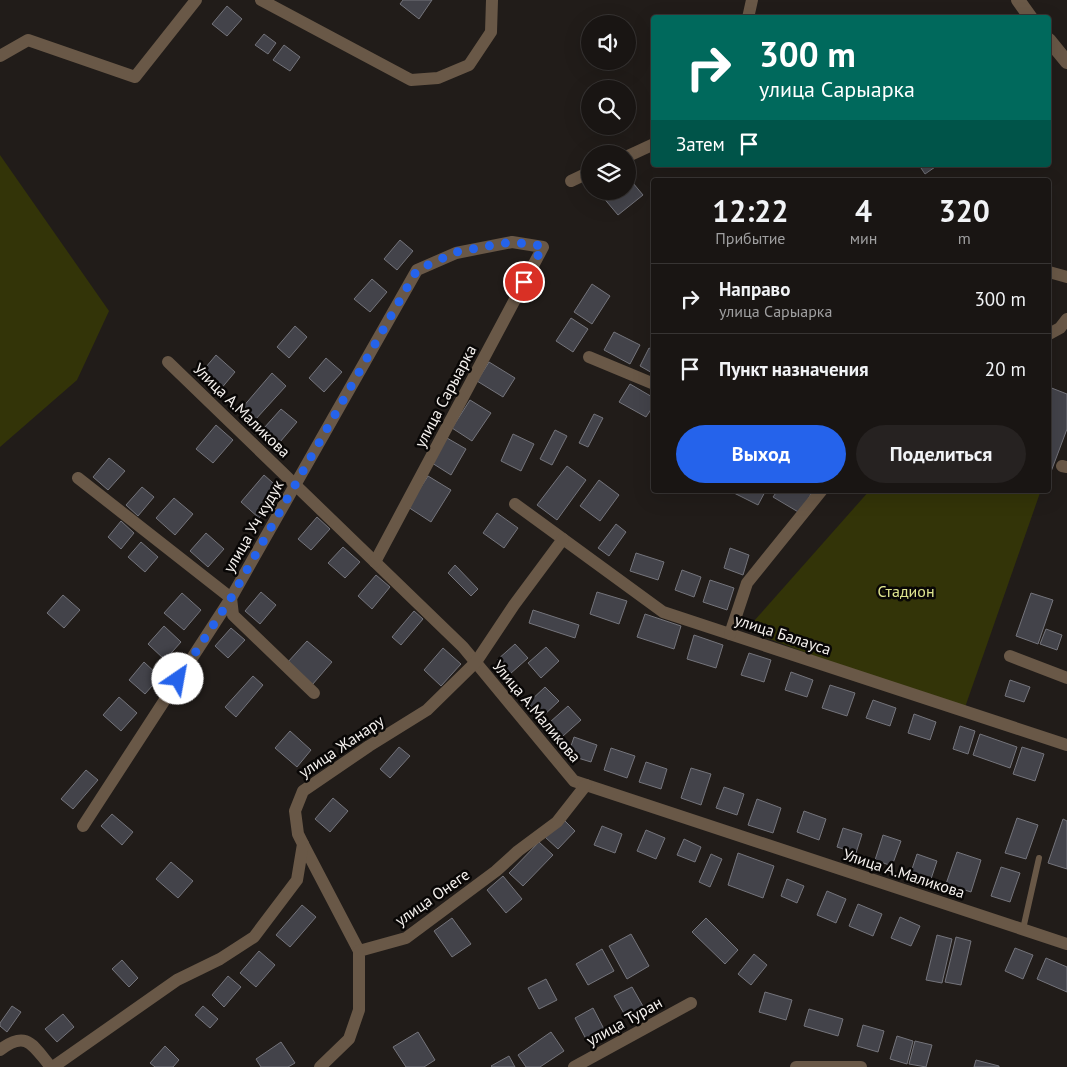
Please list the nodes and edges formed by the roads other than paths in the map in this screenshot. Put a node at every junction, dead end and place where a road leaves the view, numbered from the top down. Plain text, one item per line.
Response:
1 (196, 0) edge
2 (261, 0) edge
3 (492, 0) edge
4 (752, 0) edge
5 (1018, 0) edge
6 (749, 15) edge
7 (1029, 15) edge
8 (1051, 46) edge
9 (0, 56) edge
10 (1067, 62) edge
11 (651, 145) edge
12 (636, 152) edge
13 (581, 176) edge
14 (571, 180) dead end
15 (543, 246) joint
16 (1051, 272) edge
17 (1067, 276) edge
18 (1067, 319) edge
19 (1051, 333) edge
20 (588, 357) dead end
21 (168, 362) dead end
22 (651, 383) edge
23 (78, 478) dead end
24 (296, 485) junction
25 (819, 493) edge
26 (515, 504) dead end
27 (563, 539) junction
28 (375, 562) junction
29 (231, 598) junction
30 (730, 634) junction
31 (1010, 656) dead end
32 (476, 662) junction
33 (1067, 678) edge
34 (314, 693) dead end
35 (1067, 745) edge
36 (586, 785) junction
37 (83, 826) dead end
38 (303, 844) junction
39 (1039, 858) dead end
40 (1023, 929) junction
41 (1067, 944) edge
42 (359, 951) junction
43 (691, 1003) dead end
44 (0, 1050) edge
45 (52, 1067) edge
46 (320, 1067) edge
47 (574, 1067) edge
48 (796, 1067) edge
49 (861, 1067) edge

1 - 9 street
2 - 3 street
4 - 6 street
5 - 7 street
8 - 10 street
11 - 12 street
13 - 14 street
15 - 24 street, улица Уч кудук
15 - 28 street, улица Сарыарка
16 - 17 street
18 - 19 street
20 - 22 street
21 - 24 street, Улица А.Маликова
23 - 29 street
24 - 28 street, Улица А.Маликова
24 - 29 street, улица Уч кудук
25 - 30 street
26 - 27 street, улица Балауса
27 - 30 street, улица Балауса
27 - 32 street, улица Жанару
28 - 32 street, Улица А.Маликова
29 - 34 street
29 - 37 street, улица Уч кудук
30 - 35 street, улица Балауса
31 - 33 street
32 - 36 street, Улица А.Маликова
32 - 38 street, улица Жанару
36 - 40 street, Улица А.Маликова
36 - 42 street, улица Онеге
38 - 42 street
38 - 45 street, улица Жанару
39 - 40 lane
40 - 41 street, Улица А.Маликова
42 - 46 street
43 - 47 street, улица Туран
44 - 45 street
48 - 49 street

